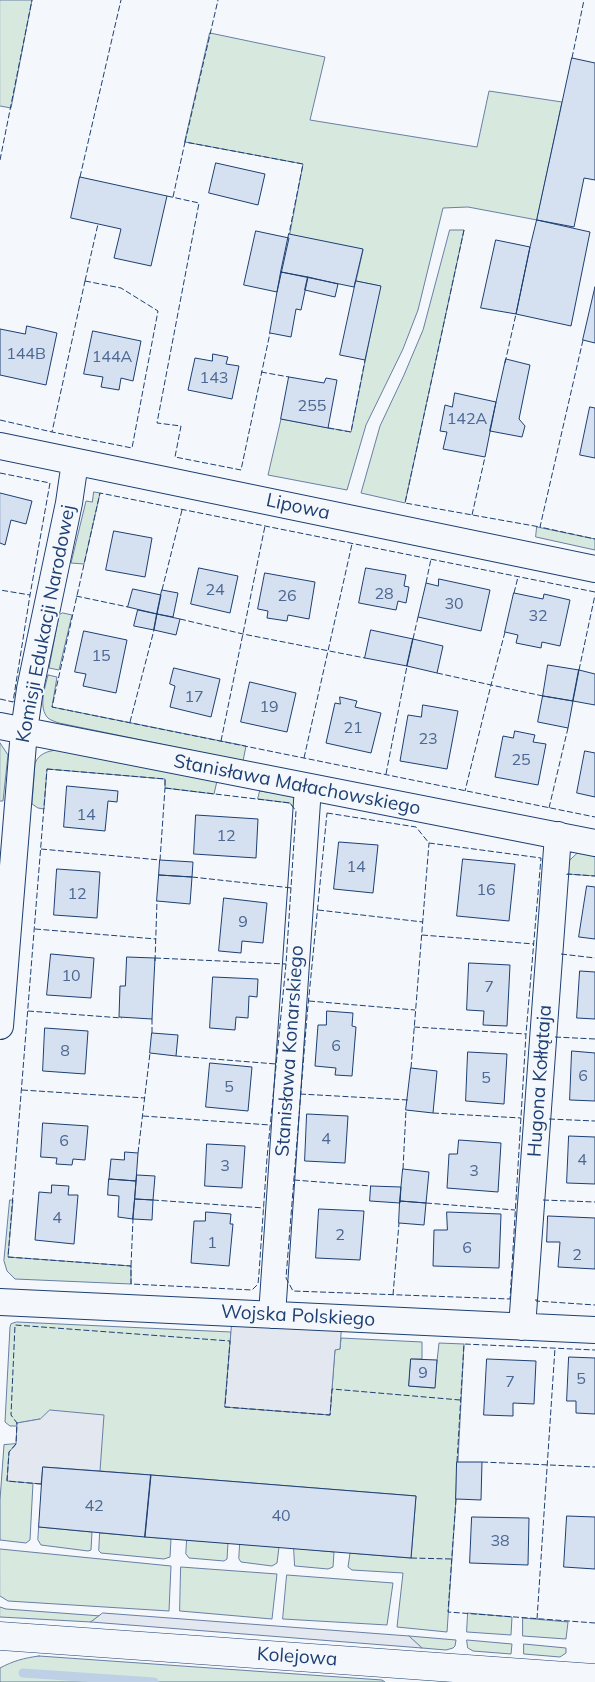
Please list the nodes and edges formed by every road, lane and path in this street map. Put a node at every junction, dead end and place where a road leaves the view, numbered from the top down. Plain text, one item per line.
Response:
1 (0, 446) edge
2 (75, 462) junction
3 (595, 568) edge
4 (12, 728) edge
5 (308, 787) junction
6 (558, 835) junction
7 (595, 843) edge
8 (0, 1026) edge
9 (0, 1302) edge
10 (272, 1314) junction
11 (522, 1327) junction
12 (595, 1330) edge
13 (0, 1636) edge
14 (595, 1678) edge

1 - 2 street, Lipowa
2 - 3 street, Lipowa
2 - 4 street, Komisji Edukacji Narodowej
4 - 5 street, Stanisława Małachowskiego
4 - 8 street, Komisji Edukacji Narodowej
5 - 6 street, Stanisława Małachowskiego
5 - 10 street, Stanisława Konarskiego
6 - 7 street, Stanisława Małachowskiego
6 - 11 street, Hugona Kołłątaja
9 - 10 street, Wojska Polskiego
10 - 11 street, Wojska Polskiego
11 - 12 street, Wojska Polskiego
13 - 14 street, Kolejowa

